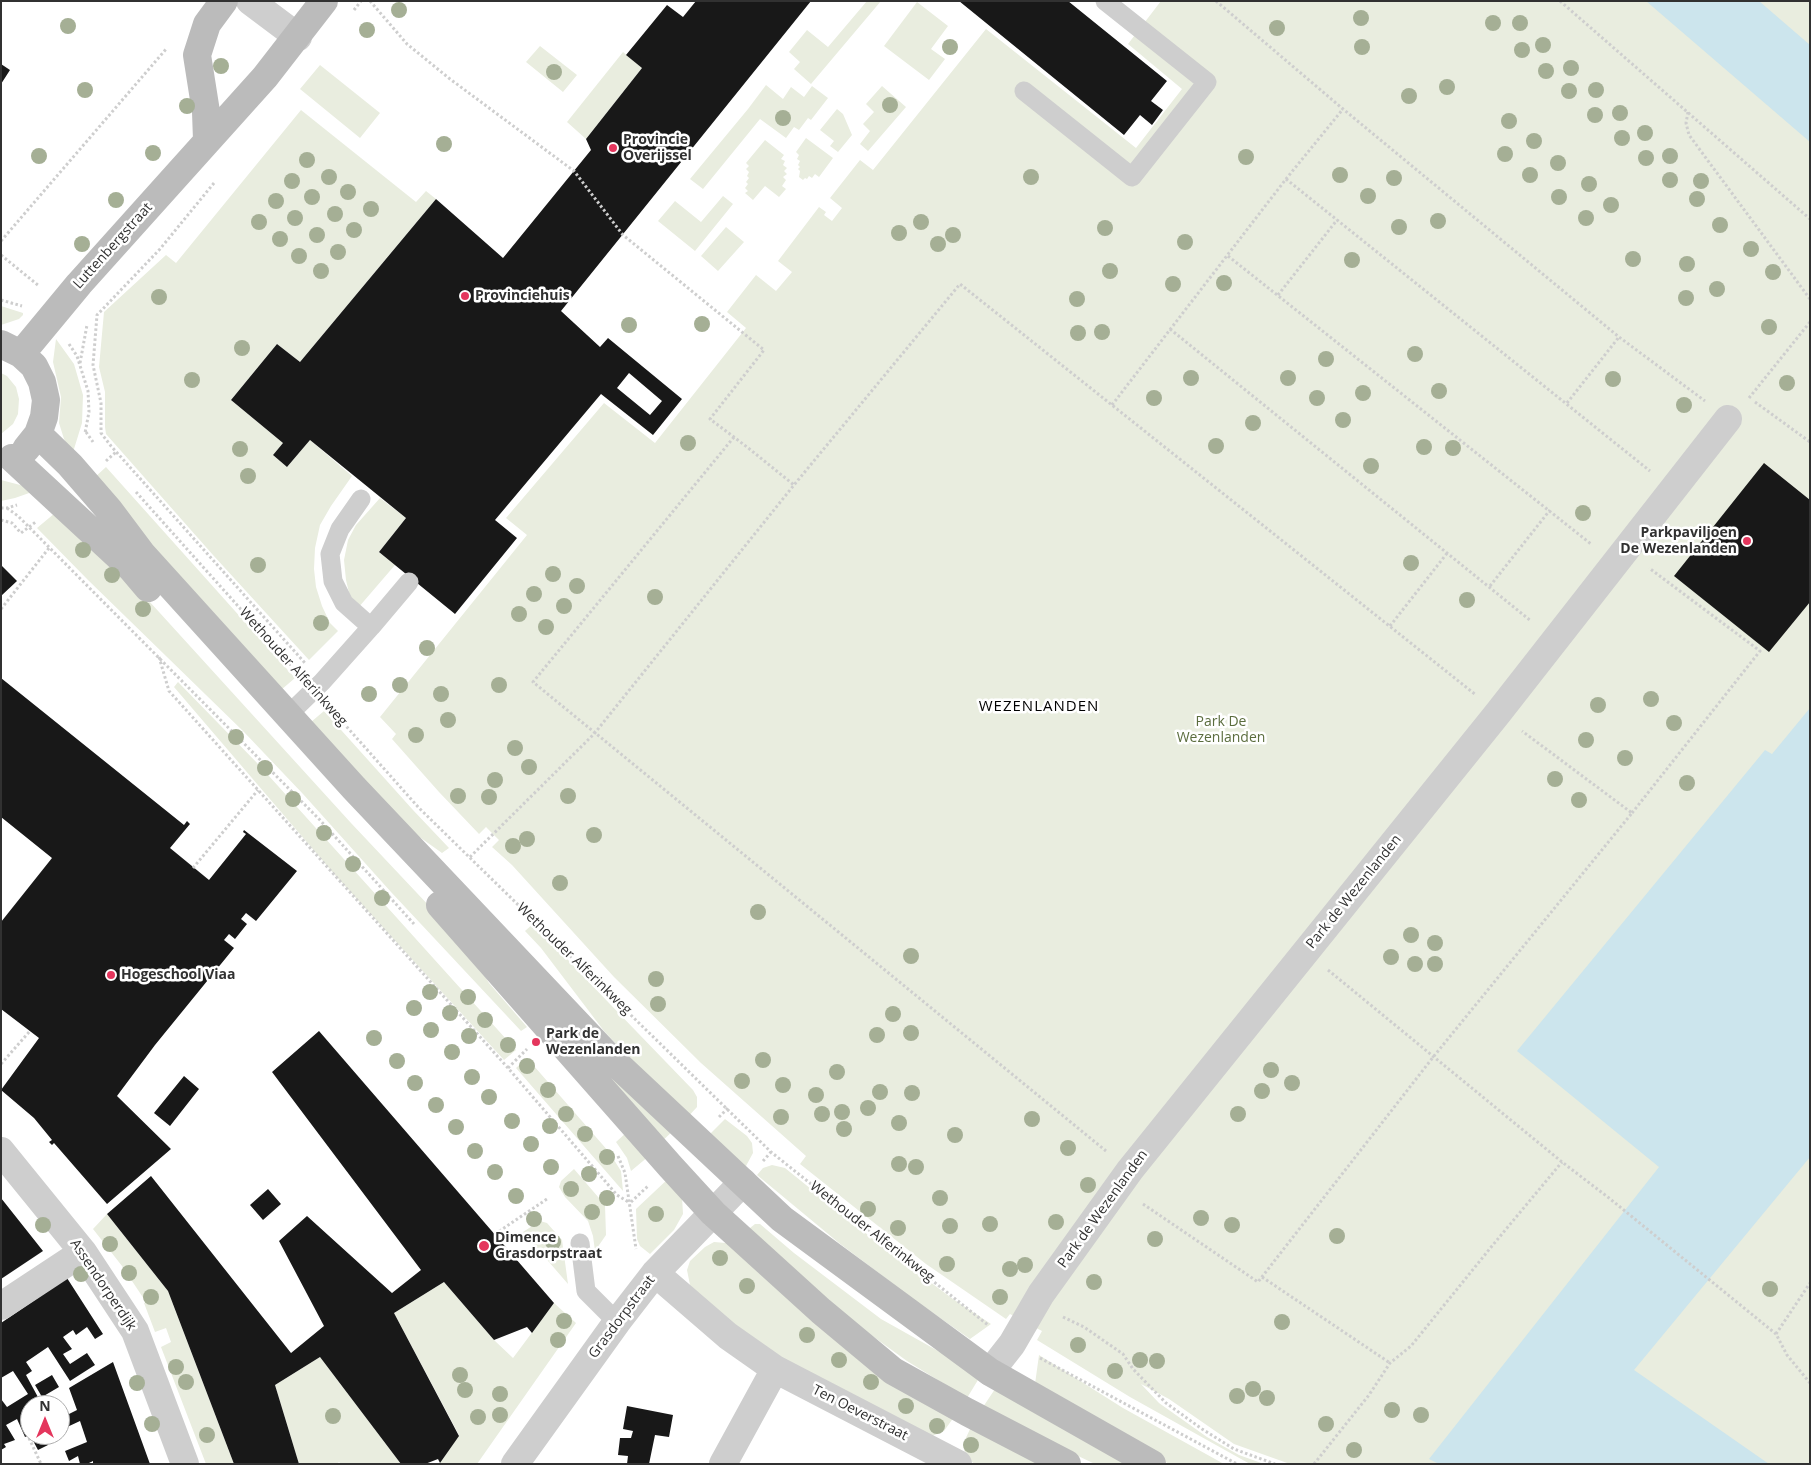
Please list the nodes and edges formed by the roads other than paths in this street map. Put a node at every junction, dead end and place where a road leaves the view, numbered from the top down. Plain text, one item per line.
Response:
1 (224, 1) edge
2 (250, 1) edge
3 (324, 1) edge
4 (1105, 1) edge
5 (298, 37) junction
6 (1024, 91) dead end
7 (207, 140) junction
8 (11, 349) edge
9 (1728, 419) road end
10 (38, 434) junction
11 (7, 460) edge
12 (360, 499) dead end
13 (409, 582) dead end
14 (371, 627) junction
15 (288, 715) junction
16 (1, 1152) edge
17 (743, 1182) junction
18 (713, 1213) junction
19 (580, 1243) dead end
20 (83, 1252) junction
21 (655, 1273) junction
22 (1, 1306) edge
23 (617, 1322) junction
24 (775, 1369) junction
25 (990, 1372) junction
26 (948, 1461) edge
27 (185, 1464) edge
28 (515, 1464) edge
29 (723, 1464) edge
30 (1067, 1464) edge
31 (1152, 1464) edge

1 - 7 main road
2 - 5 street
3 - 5 main road, Luttenbergstraat
4 - 6 lane
5 - 7 main road, Luttenbergstraat
7 - 8 main road, Luttenbergstraat
8 - 10 main road, Luttenbergstraat
9 - 25 street, Park de Wezenlanden
10 - 11 main road, Luttenbergstraat
10 - 15 main road
11 - 18 main road
12 - 14 lane
13 - 14 lane
14 - 15 lane
15 - 17 main road
16 - 20 street, Assendorperdijk
17 - 18 street, Grasdorpstraat
17 - 25 main road
18 - 21 street, Grasdorpstraat
18 - 30 main road
19 - 23 lane
20 - 22 street
20 - 27 street, Assendorperdijk
21 - 23 street, Grasdorpstraat
21 - 24 street, Ten Oeverstraat
23 - 28 street, Grasdorpstraat
24 - 26 street, Ten Oeverstraat
24 - 29 street
25 - 31 main road

